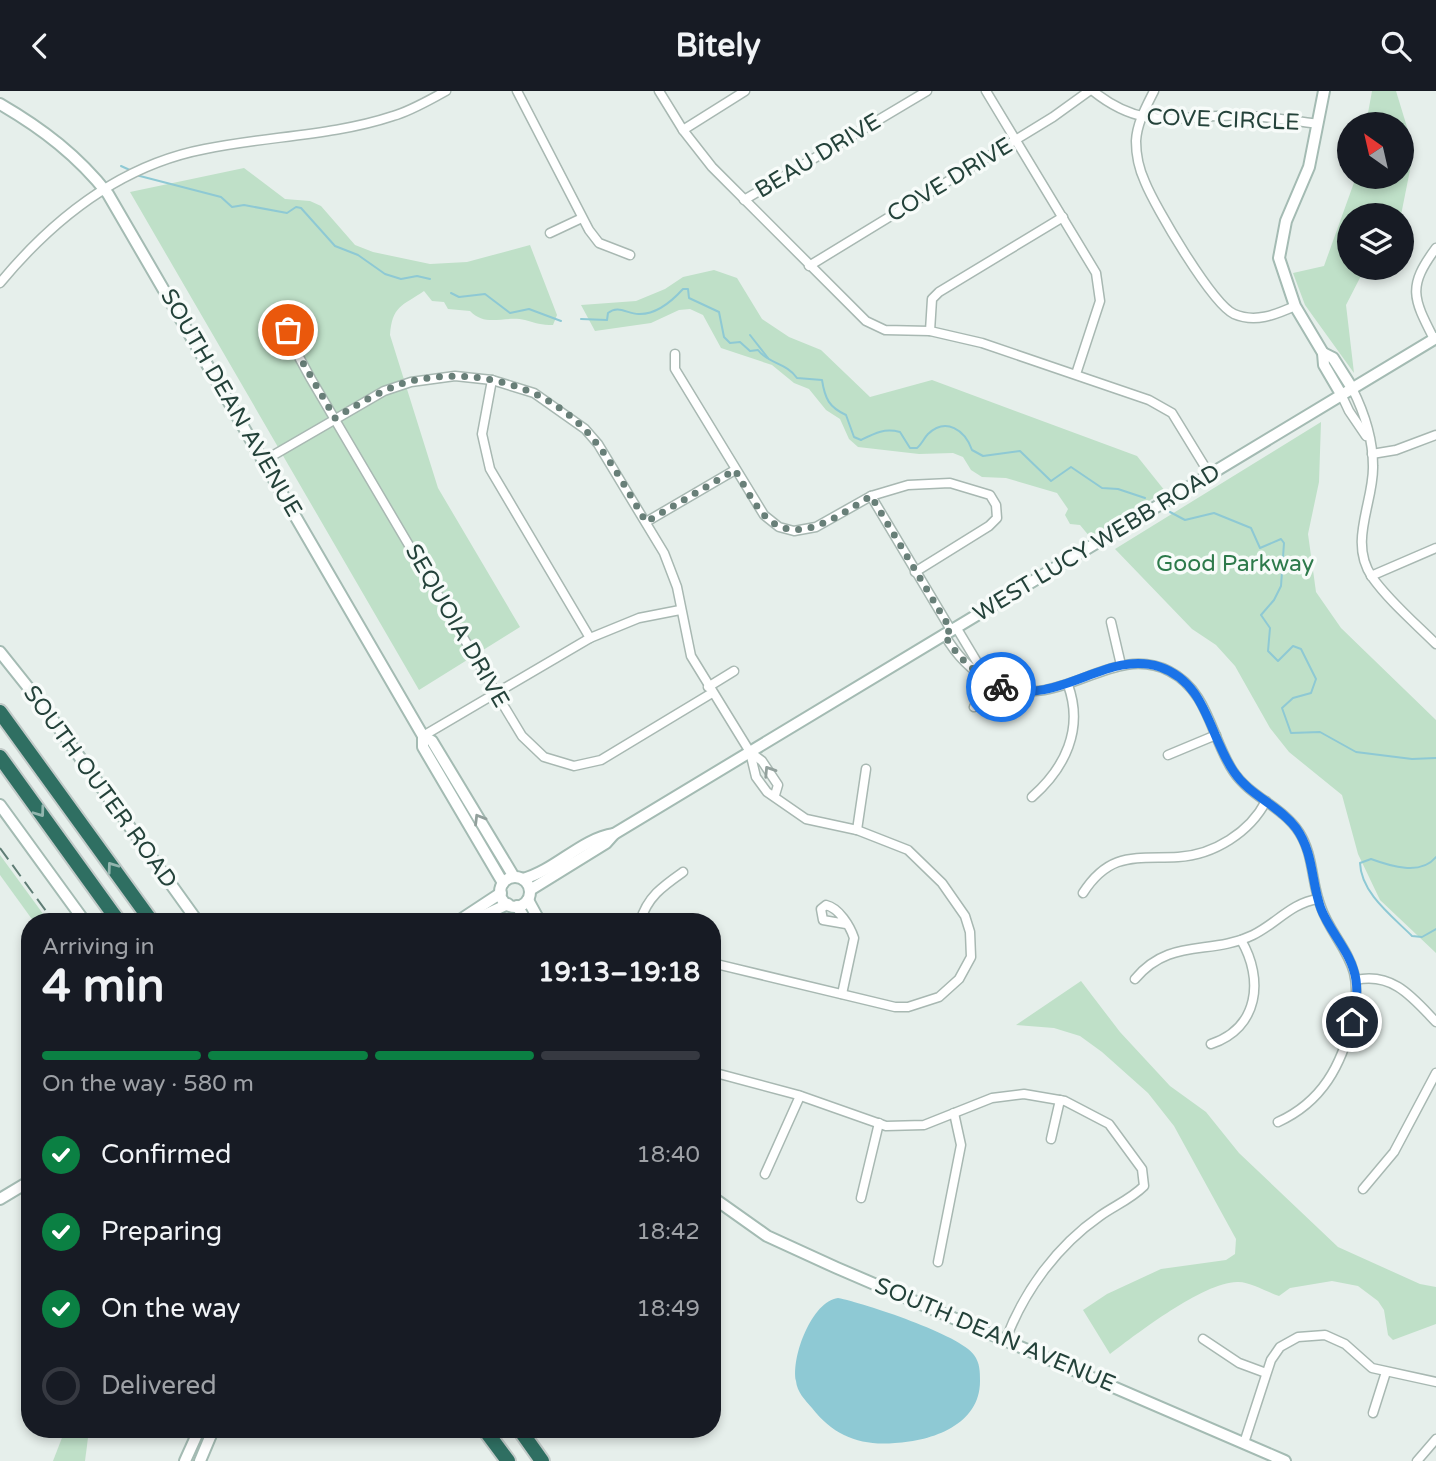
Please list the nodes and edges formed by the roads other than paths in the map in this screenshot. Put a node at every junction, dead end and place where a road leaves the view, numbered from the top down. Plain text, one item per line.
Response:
1 (446, 91) edge
2 (517, 91) edge
3 (659, 91) edge
4 (745, 91) edge
5 (927, 91) edge
6 (986, 91) edge
7 (1091, 91) edge
8 (1154, 91) edge
9 (1324, 91) edge
10 (0, 104) edge
11 (1140, 118) junction
12 (1318, 124) junction
13 (683, 129) junction
14 (1015, 141) junction
15 (105, 190) junction
16 (744, 200) junction
17 (1063, 217) junction
18 (582, 218) junction
19 (550, 233) dead end
20 (1436, 248) edge
21 (631, 255) dead end
22 (809, 266) junction
23 (0, 283) edge
24 (1295, 306) junction
25 (288, 324) dead end
26 (930, 331) junction
27 (1435, 339) edge
28 (1323, 353) junction
29 (675, 354) dead end
30 (1076, 374) junction
31 (492, 380) junction
32 (1353, 388) junction
33 (1341, 394) junction
34 (335, 418) junction
35 (1436, 435) edge
36 (1368, 438) junction
37 (1372, 454) junction
38 (265, 460) junction
39 (735, 470) junction
40 (1210, 475) junction
41 (871, 496) junction
42 (646, 522) junction
43 (1436, 548) edge
44 (915, 572) junction
45 (1371, 576) junction
46 (680, 610) junction
47 (1111, 622) dead end
48 (950, 631) junction
49 (590, 638) junction
50 (1436, 644) edge
51 (0, 652) edge
52 (1121, 665) junction
53 (734, 671) dead end
54 (988, 680) junction
55 (1068, 684) junction
56 (710, 690) junction
57 (496, 693) junction
58 (974, 706) dead end
59 (0, 712) edge
60 (1216, 735) junction
61 (423, 736) junction
62 (750, 752) junction
63 (1168, 755) dead end
64 (0, 757) edge
65 (866, 769) dead end
66 (775, 795) junction
67 (1032, 797) dead end
68 (1266, 801) junction
69 (0, 805) edge
70 (857, 830) junction
71 (614, 834) junction
72 (683, 872) dead end
73 (519, 878) junction
74 (502, 888) junction
75 (1083, 893) dead end
76 (529, 895) junction
77 (1318, 899) junction
78 (512, 905) junction
79 (78, 913) edge
80 (113, 913) edge
81 (145, 913) edge
82 (192, 913) edge
83 (469, 913) edge
84 (492, 913) edge
85 (519, 913) edge
86 (536, 913) edge
87 (643, 913) edge
88 (846, 924) dead end
89 (1241, 940) junction
90 (721, 965) edge
91 (1135, 979) dead end
92 (1356, 980) junction
93 (842, 994) junction
94 (1436, 1022) edge
95 (1211, 1044) dead end
96 (1436, 1073) edge
97 (721, 1074) edge
98 (800, 1096) junction
99 (1060, 1100) junction
100 (954, 1113) junction
101 (1278, 1122) dead end
102 (879, 1123) junction
103 (1051, 1139) dead end
104 (765, 1174) dead end
105 (21, 1186) edge
106 (1363, 1189) dead end
107 (861, 1198) dead end
108 (0, 1199) edge
109 (721, 1203) edge
110 (938, 1262) dead end
111 (1006, 1339) junction
112 (1203, 1339) dead end
113 (1386, 1372) junction
114 (1266, 1373) junction
115 (1436, 1382) edge
116 (1373, 1413) dead end
117 (195, 1438) edge
118 (210, 1438) edge
119 (491, 1438) edge
120 (526, 1438) edge
121 (1436, 1439) edge
122 (1244, 1443) junction
123 (1428, 1447) junction
124 (1436, 1453) edge
125 (185, 1461) edge
126 (200, 1461) edge
127 (508, 1461) edge
128 (542, 1461) edge
129 (1285, 1461) edge
130 (1417, 1461) edge

1 - 15 street
2 - 18 street
3 - 13 street
4 - 13 street
5 - 16 street, BEAU DRIVE
6 - 14 street
7 - 11 street, COVE CIRCLE
7 - 14 street, COVE DRIVE
8 - 11 street
9 - 12 street
10 - 15 street, SOUTH DEAN AVENUE
11 - 12 street, COVE CIRCLE
11 - 24 street
12 - 24 street
13 - 16 street
14 - 17 street
14 - 22 street, COVE DRIVE
15 - 23 street
15 - 38 street, SOUTH DEAN AVENUE
16 - 22 street
17 - 26 street
17 - 30 street
18 - 19 street
18 - 21 street
20 - 27 street
22 - 26 street
24 - 28 street
25 - 34 street, SEQUOIA DRIVE
26 - 30 street
27 - 32 street, WEST LUCY WEBB ROAD
28 - 32 street
28 - 33 street
29 - 39 street
30 - 40 street
31 - 34 street
31 - 42 street
31 - 49 street
32 - 33 street, WEST LUCY WEBB ROAD
32 - 36 street
33 - 36 street
33 - 40 street, WEST LUCY WEBB ROAD
34 - 38 street
34 - 57 street, SEQUOIA DRIVE
35 - 37 street
36 - 37 street
37 - 45 street
38 - 61 street, SOUTH DEAN AVENUE
39 - 41 street
39 - 42 street
40 - 48 street, WEST LUCY WEBB ROAD
41 - 44 street
41 - 44 street
42 - 46 street
43 - 45 street
44 - 48 street
45 - 50 street
46 - 49 street
46 - 56 street
47 - 52 street
48 - 54 street
48 - 54 street
48 - 62 street, WEST LUCY WEBB ROAD
49 - 57 street
51 - 82 street, SOUTH OUTER ROAD
52 - 55 street
52 - 60 street
53 - 56 street, SEQUOIA DRIVE
54 - 55 street
54 - 58 street
55 - 67 street
56 - 57 street, SEQUOIA DRIVE
56 - 62 street
57 - 61 street
81 -> 59 highway
60 - 63 street
60 - 68 street
73 -> 61 street, SOUTH DEAN AVENUE
61 - 74 street, SOUTH DEAN AVENUE
62 - 66 street
66 -> 62 street
62 - 71 street, WEST LUCY WEBB ROAD
64 -> 80 highway
65 - 70 street
66 - 70 street
68 - 75 street
68 - 77 street
69 - 79 street
70 - 93 street
71 - 73 street, WEST LUCY WEBB ROAD
71 - 76 street, WEST LUCY WEBB ROAD
72 - 87 street
73 - 74 street, WEST LUCY WEBB ROAD
73 - 76 street, SOUTH DEAN AVENUE
74 - 78 street, SOUTH DEAN AVENUE
74 - 83 street
76 - 78 street, WEST LUCY WEBB ROAD
76 - 86 street
77 - 89 street
77 - 92 street
78 - 84 street
78 - 85 street
88 - 93 street
89 - 91 street
89 - 95 street
90 - 93 street
92 - 94 street
92 - 101 street
96 - 106 street
97 - 98 street
98 - 102 street
98 - 104 street
99 - 100 street
99 - 103 street
99 - 111 street
100 - 102 street
100 - 110 street
102 - 107 street
105 - 108 street
109 - 111 street, SOUTH DEAN AVENUE
111 - 122 street, SOUTH DEAN AVENUE
112 - 114 street
113 - 114 street
113 - 115 street
113 - 116 street
114 - 122 street
117 - 125 street
118 - 126 street
119 - 127 highway
120 - 128 highway
121 - 123 street
122 - 129 street, SOUTH DEAN AVENUE
123 - 124 street
123 - 130 street

